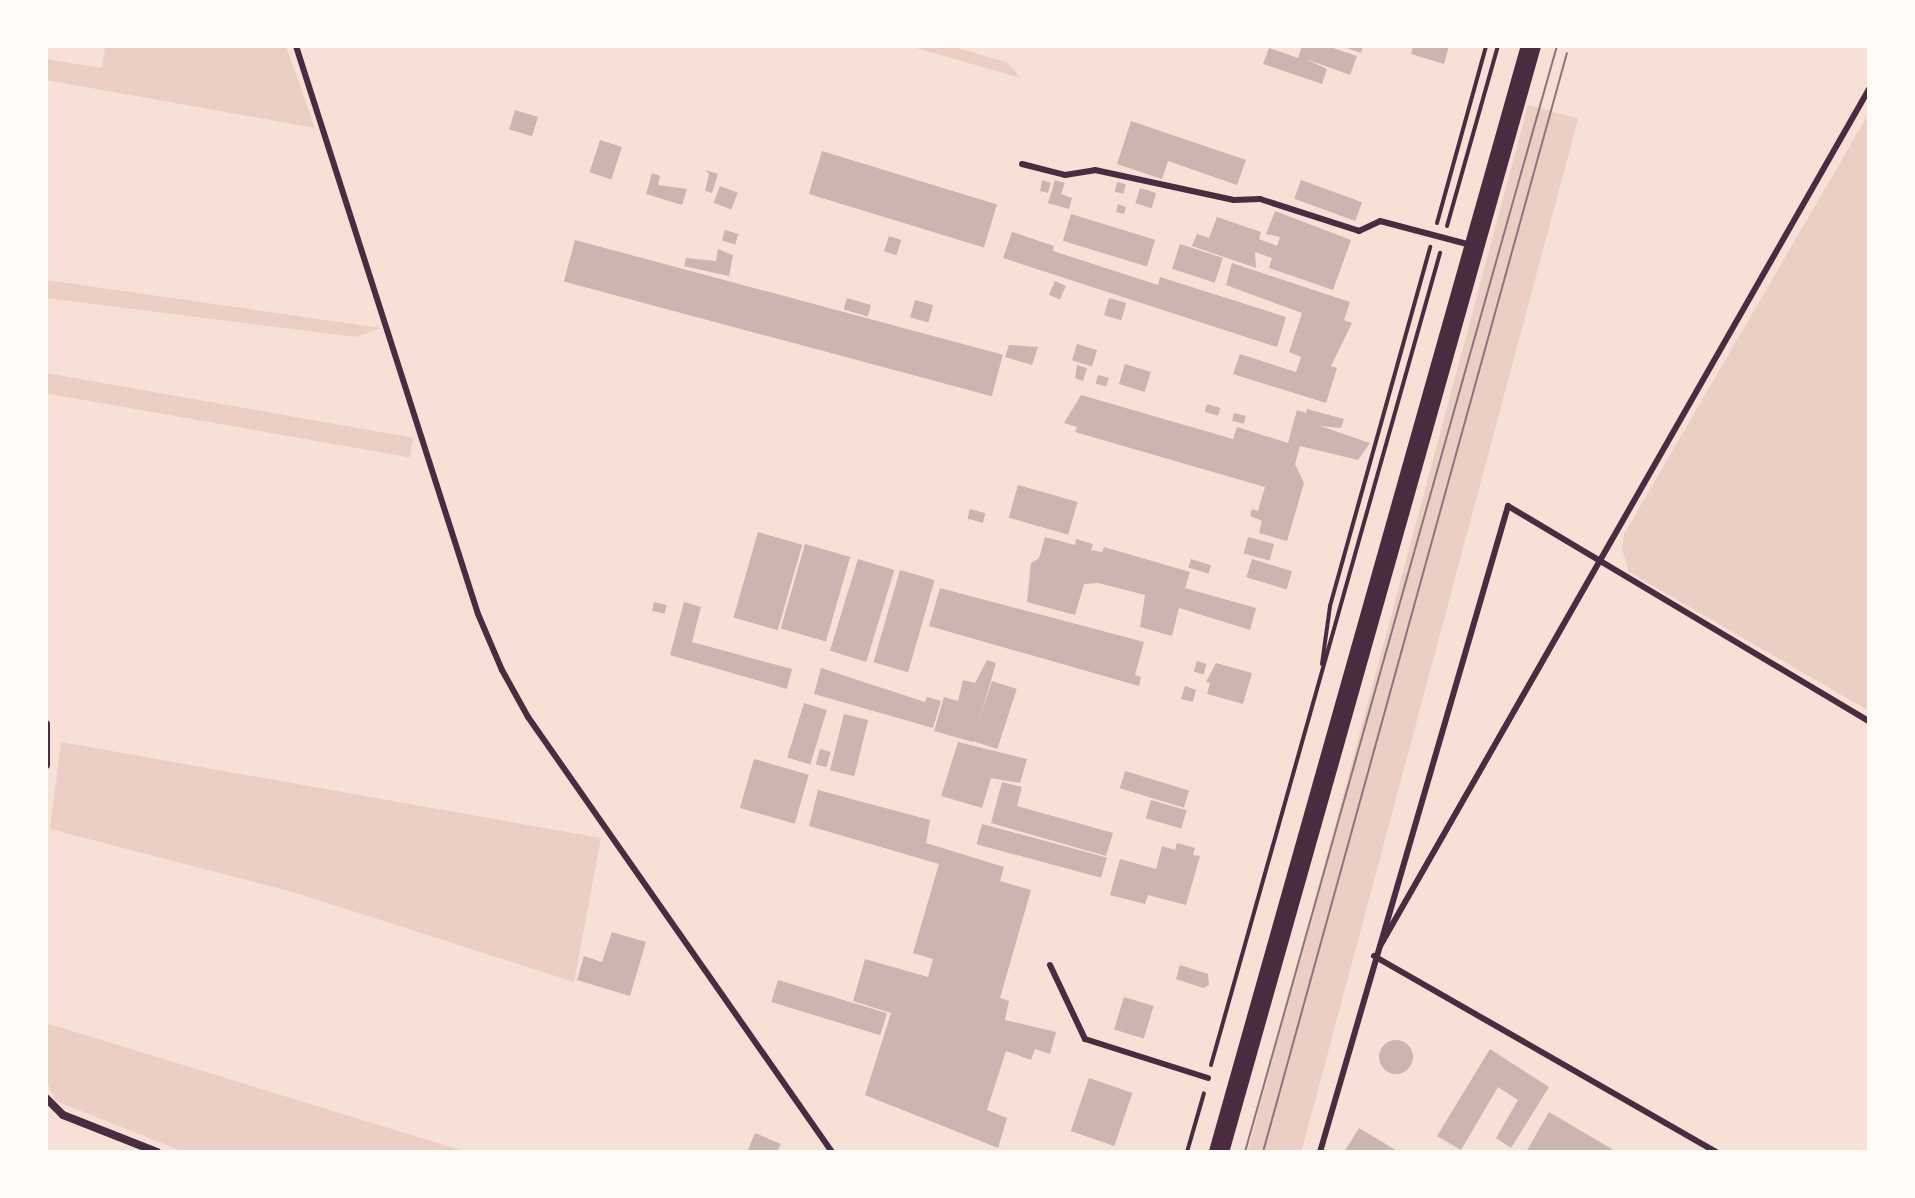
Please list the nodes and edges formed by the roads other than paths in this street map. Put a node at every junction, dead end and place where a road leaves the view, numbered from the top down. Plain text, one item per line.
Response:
1 (296, 46) edge
2 (1531, 46) edge
3 (1869, 89) edge
4 (1022, 164) dead end
5 (1474, 246) junction
6 (1598, 563) junction
7 (1869, 721) edge
8 (46, 724) edge
9 (46, 765) edge
10 (1374, 956) junction
11 (1050, 965) dead end
12 (1208, 1078) road end
13 (46, 1098) edge
14 (157, 1152) edge
15 (832, 1152) edge
16 (1219, 1152) edge
17 (1320, 1152) edge
18 (1716, 1152) edge

1 - 15 lane
2 - 5 main road
3 - 6 lane
4 - 5 lane
5 - 16 main road
6 - 7 lane
6 - 10 lane
6 - 10 lane
8 - 9 street
10 - 17 lane
10 - 18 lane
11 - 12 lane
13 - 14 street

